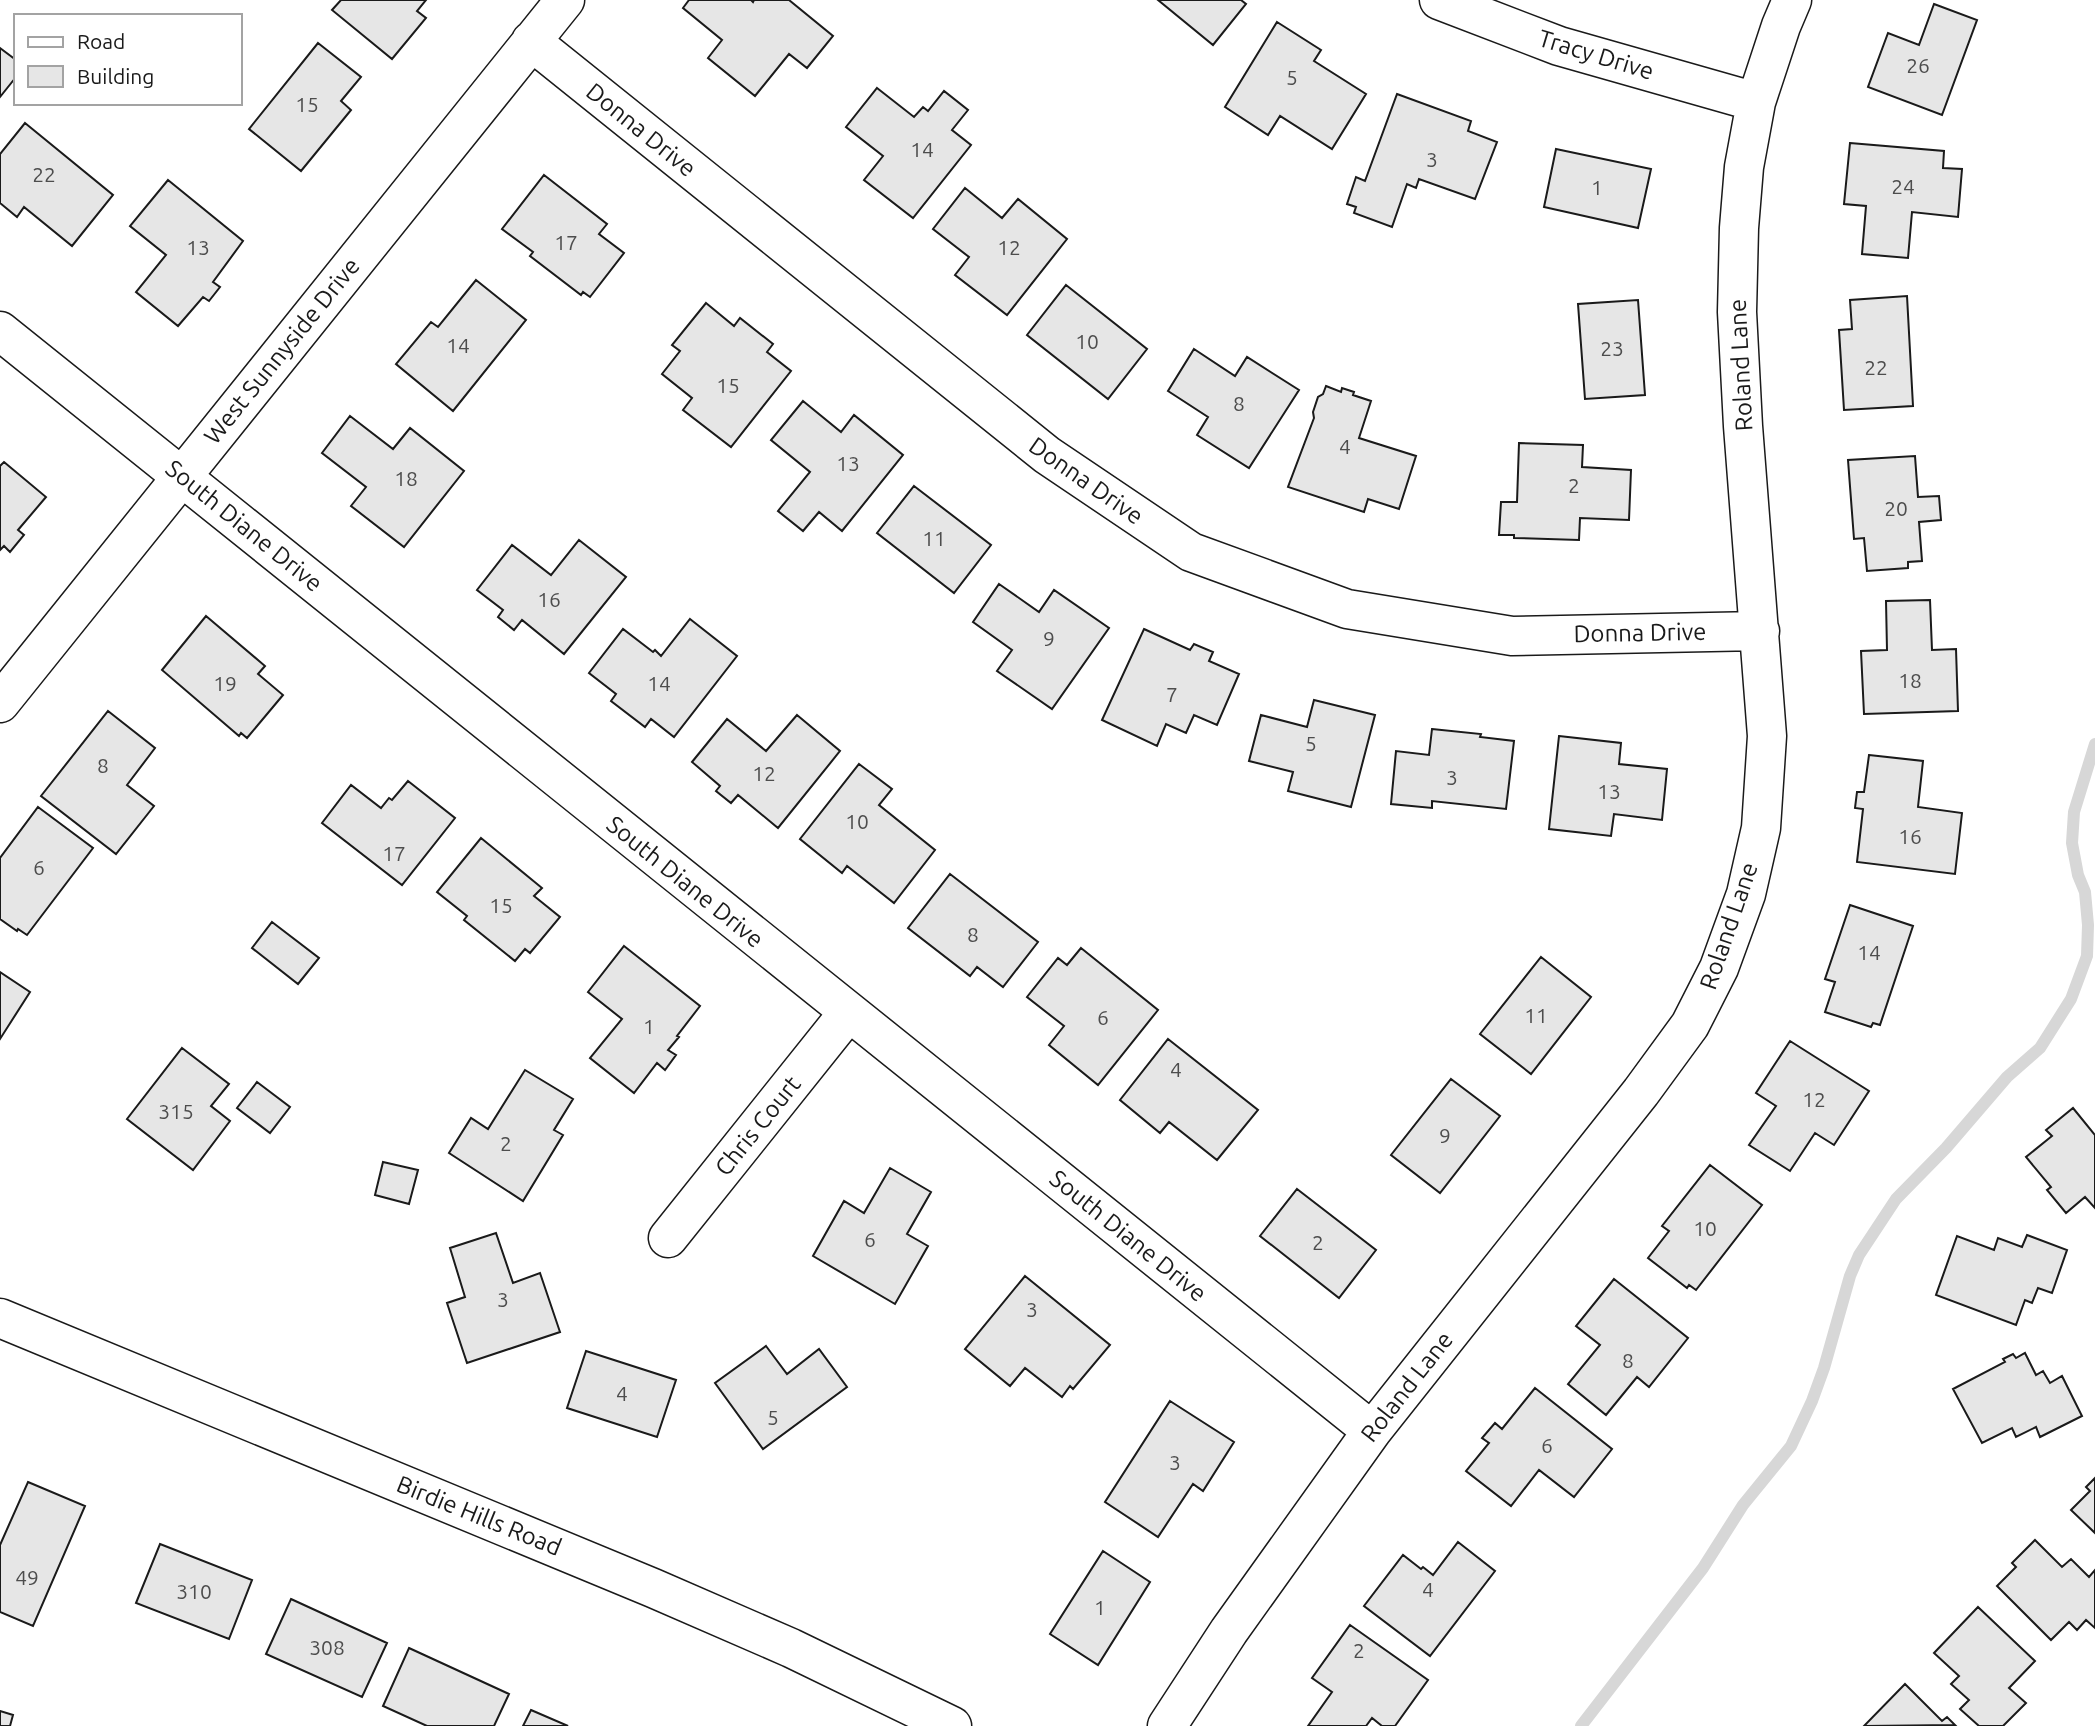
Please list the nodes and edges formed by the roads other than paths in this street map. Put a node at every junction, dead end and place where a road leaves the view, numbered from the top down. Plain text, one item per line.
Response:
1 (565, 0) edge
2 (1440, 0) edge
3 (1792, 0) edge
4 (531, 41) junction
5 (1756, 102) junction
6 (0, 331) edge
7 (182, 476) junction
8 (1760, 631) junction
9 (0, 703) edge
10 (848, 1013) junction
11 (667, 1238) dead end
12 (0, 1318) edge
13 (1372, 1431) junction
14 (952, 1726) edge
15 (1167, 1726) edge

1 - 4 street, West Sunnyside Drive
2 - 5 street, Tracy Drive
3 - 5 street, Roland Lane
4 - 7 street, West Sunnyside Drive
4 - 8 street, Donna Drive
5 - 8 street, Roland Lane
6 - 7 street, South Diane Drive
7 - 9 street, West Sunnyside Drive
7 - 10 street, South Diane Drive
8 - 13 street, Roland Lane
10 - 11 street, Chris Court
10 - 13 street, South Diane Drive
12 - 14 street, Birdie Hills Road
13 - 15 street, Roland Lane

